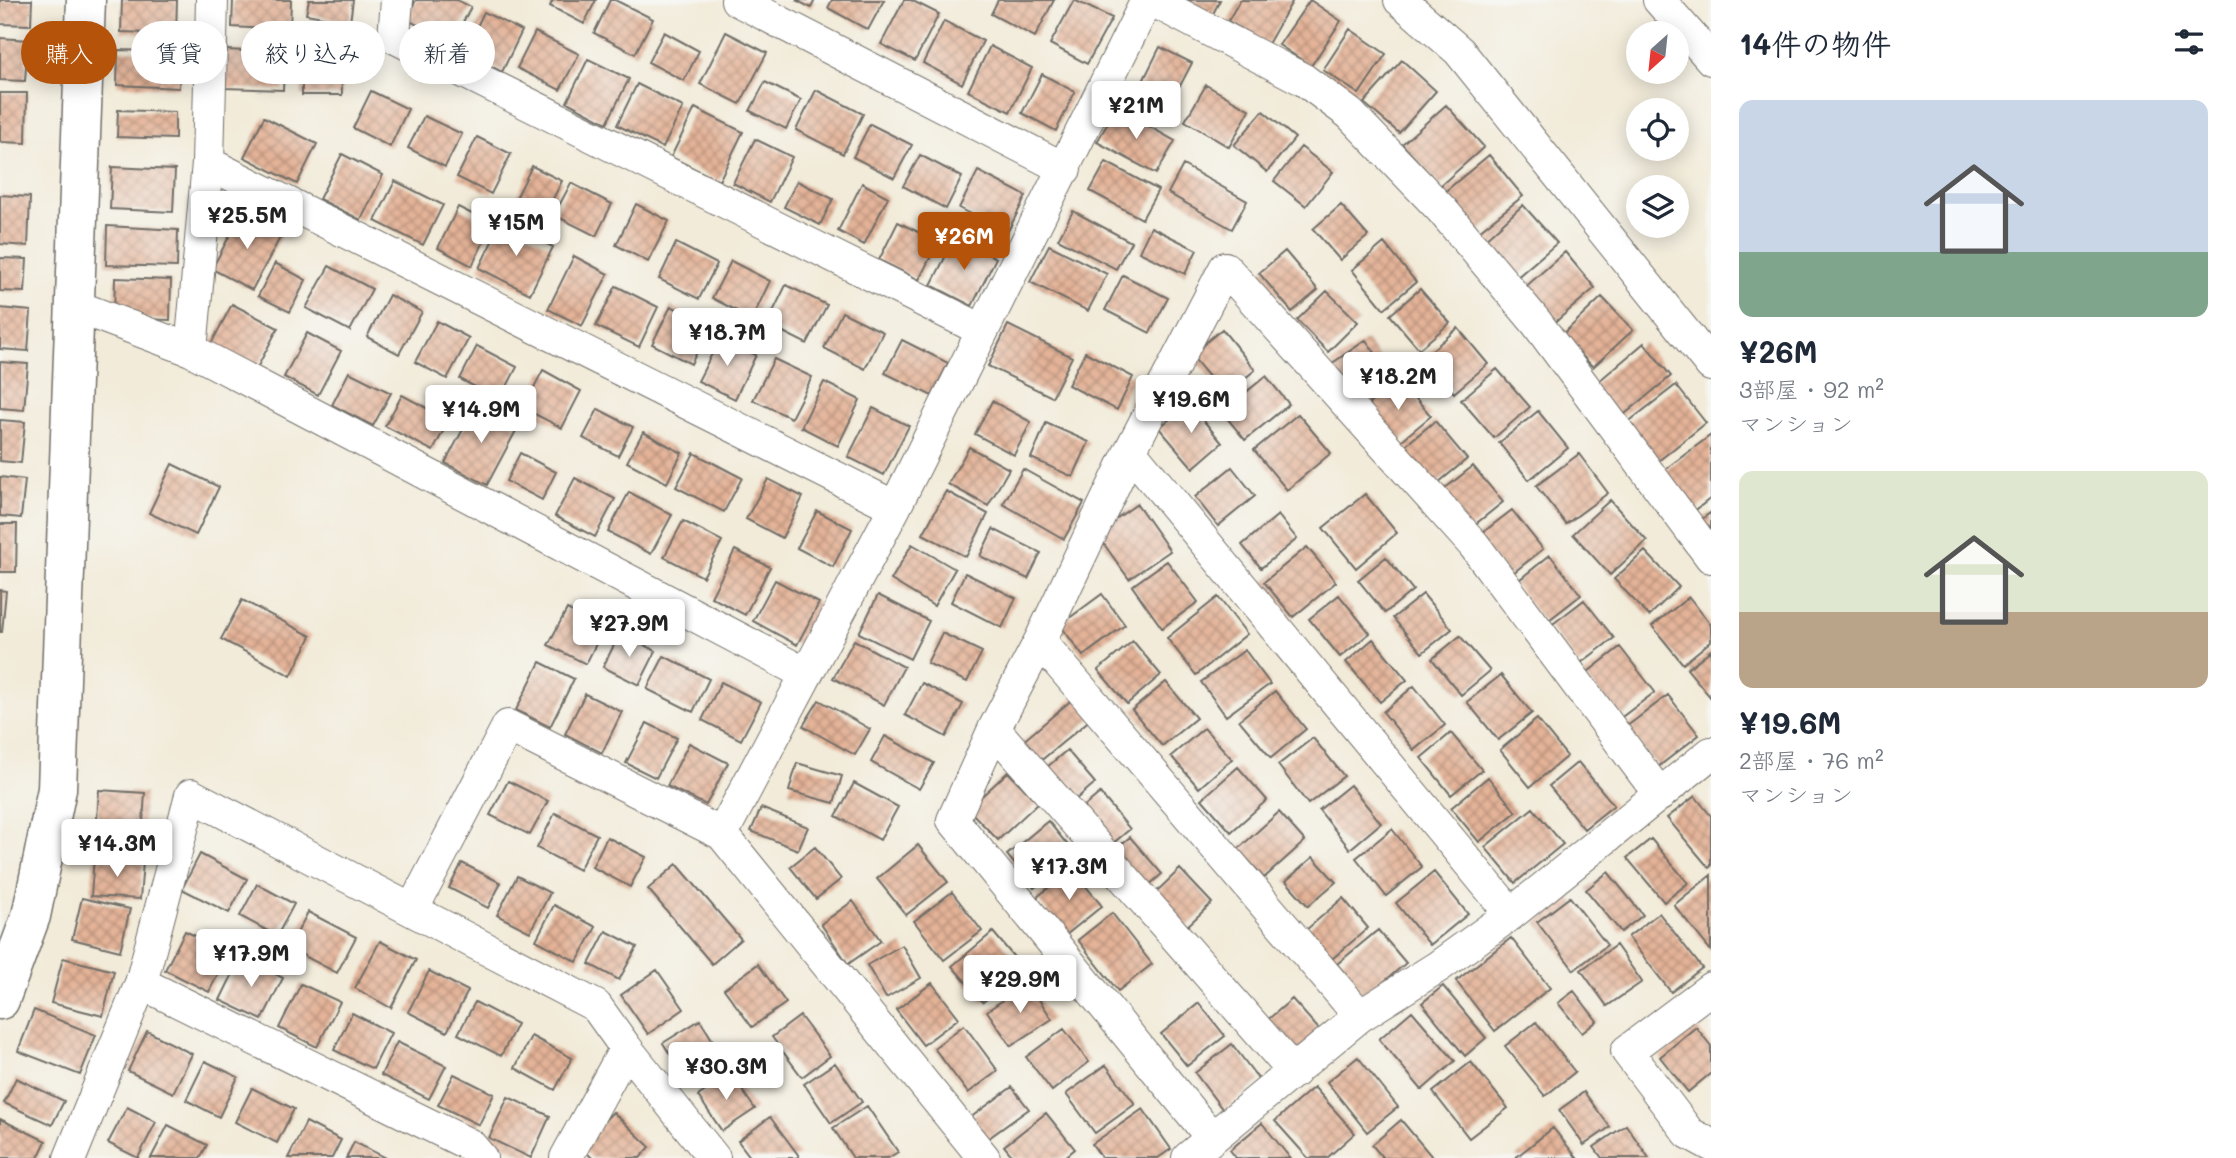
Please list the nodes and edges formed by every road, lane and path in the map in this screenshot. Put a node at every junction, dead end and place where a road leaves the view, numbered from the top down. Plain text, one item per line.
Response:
1 (86, 0) edge
2 (212, 0) edge
3 (397, 0) edge
4 (737, 0) edge
5 (1149, 0) edge
6 (1400, 0) edge
7 (1659, 0) edge
8 (1711, 59) edge
9 (208, 163) junction
10 (1065, 169) junction
11 (75, 306) junction
12 (982, 330) junction
13 (191, 350) junction
14 (1711, 365) edge
15 (1130, 451) junction
16 (895, 507) junction
17 (1711, 557) edge
18 (1040, 641) junction
19 (806, 674) junction
20 (994, 730) junction
21 (1711, 752) edge
22 (1660, 794) junction
23 (722, 834) junction
24 (412, 910) junction
25 (1511, 914) junction
26 (141, 983) junction
27 (1711, 988) edge
28 (0, 1000) edge
29 (1360, 1016) junction
30 (626, 1048) junction
31 (1294, 1072) junction
32 (1212, 1138) junction
33 (1711, 1145) edge
34 (81, 1154) edge
35 (481, 1158) edge
36 (566, 1158) edge
37 (714, 1158) edge
38 (984, 1158) edge
39 (1188, 1158) edge

1 - 11 street
2 - 9 street
3 - 12 street
4 - 10 street
5 - 10 street
5 - 17 street
6 - 14 street
7 - 8 street
9 - 13 street
9 - 16 street
10 - 12 street
11 - 13 street
11 - 28 street
12 - 16 street
13 - 19 street
15 - 18 street
15 - 22 street
15 - 25 street
16 - 19 street
18 - 20 street
18 - 29 street
19 - 23 street
20 - 31 street
20 - 32 street
21 - 22 street
22 - 25 street
23 - 24 street
23 - 38 street
24 - 26 street
24 - 30 street
25 - 29 street
26 - 34 street
26 - 35 street
27 - 33 street
29 - 31 street
30 - 36 street
30 - 37 street
31 - 32 street
32 - 39 street

